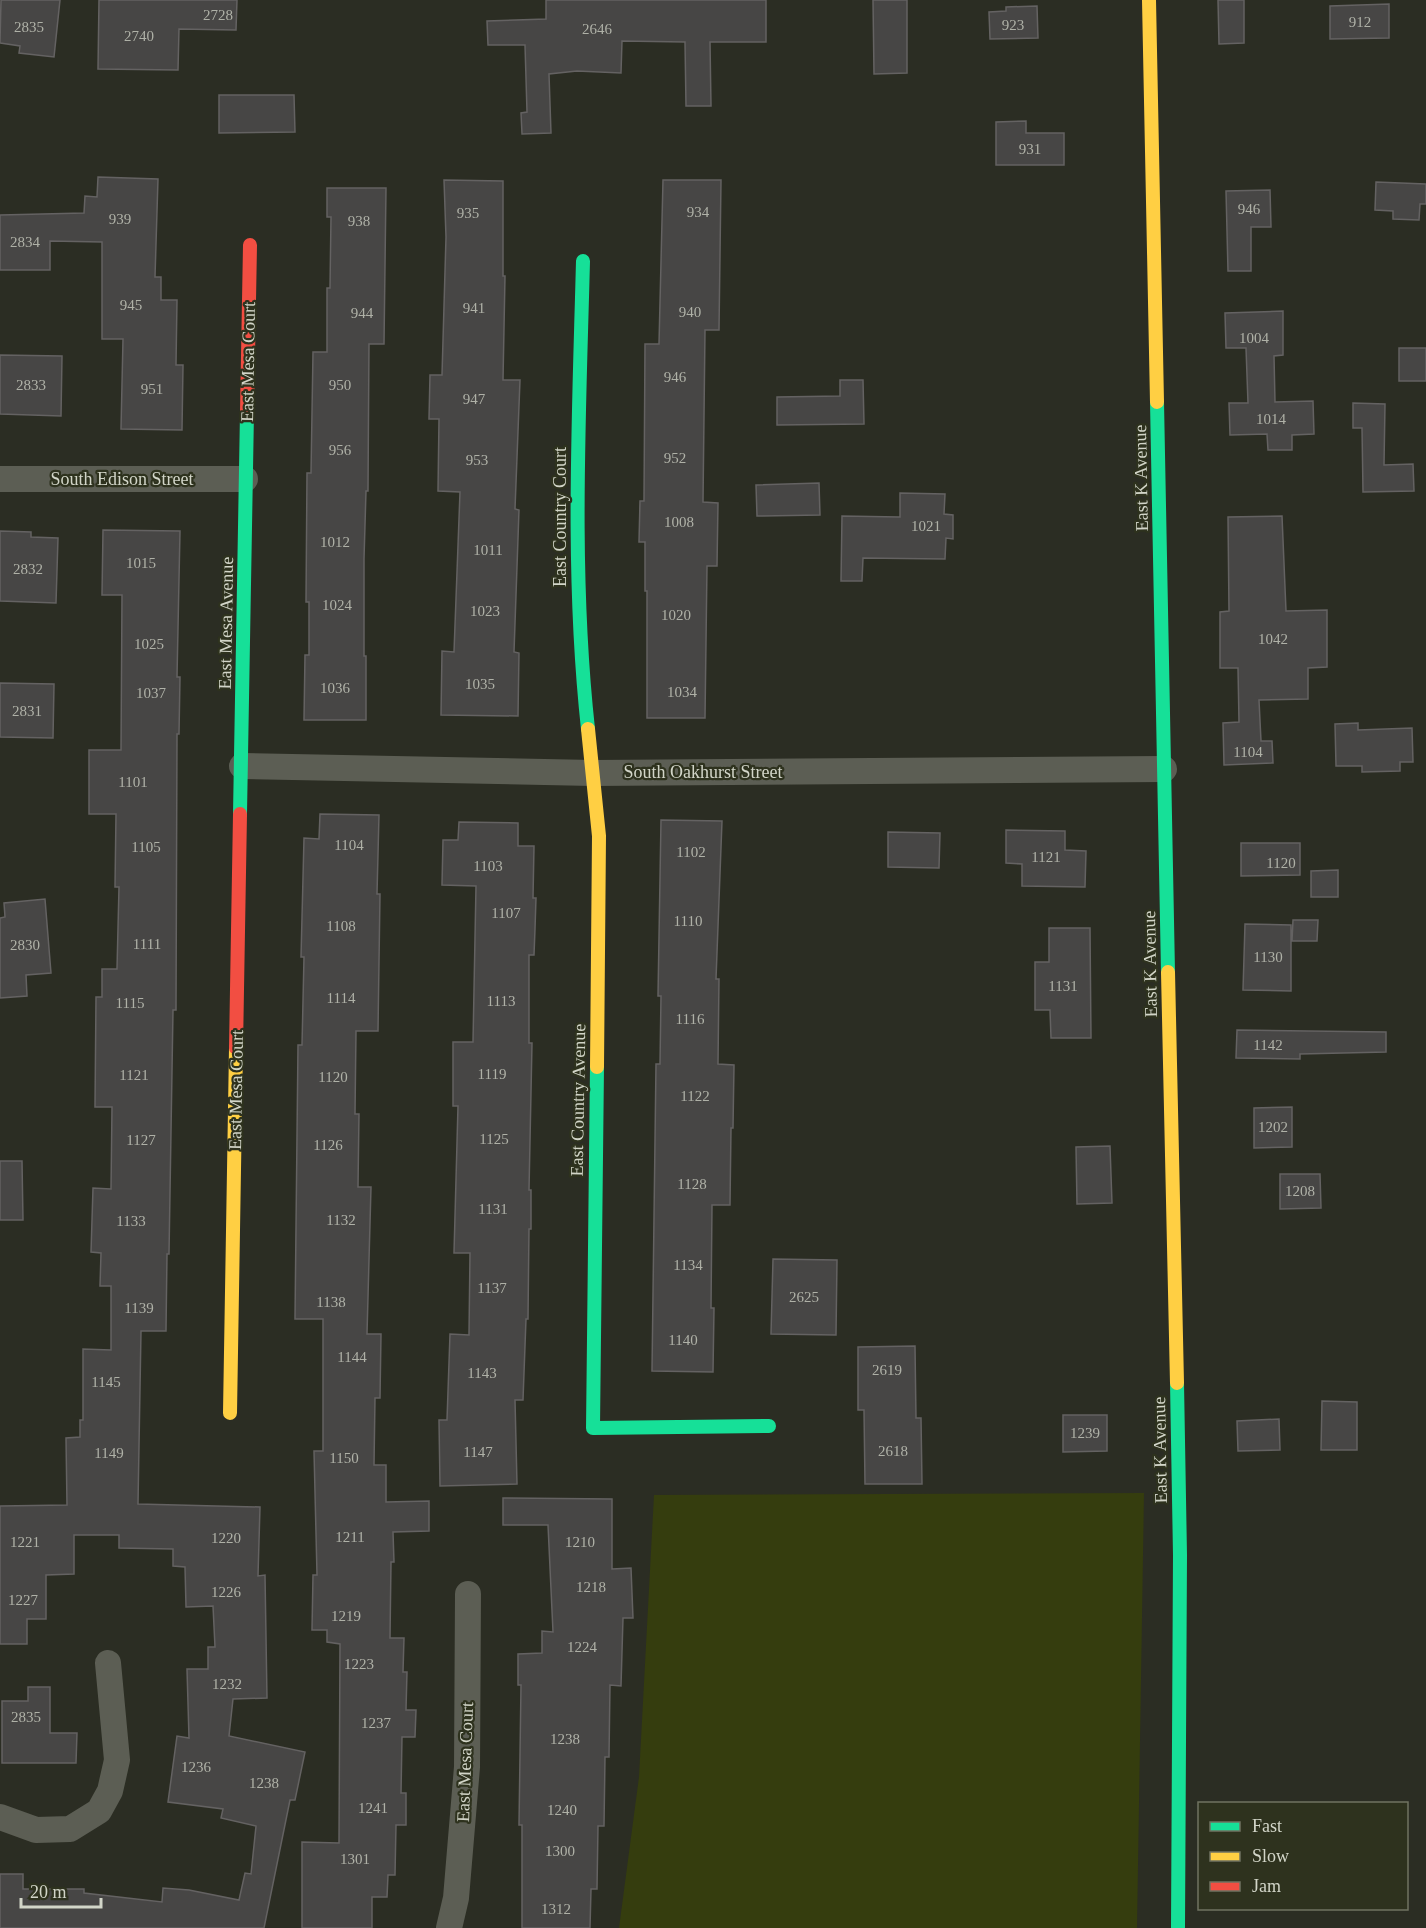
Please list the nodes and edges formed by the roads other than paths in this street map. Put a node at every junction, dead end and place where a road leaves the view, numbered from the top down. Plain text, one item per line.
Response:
1 (1149, 0) edge
2 (250, 245) dead end
3 (583, 261) dead end
4 (0, 479) edge
5 (245, 479) junction
6 (242, 766) junction
7 (1164, 769) junction
8 (593, 773) junction
9 (230, 1413) dead end
10 (769, 1426) dead end
11 (468, 1594) dead end
12 (108, 1663) dead end
13 (0, 1817) edge
14 (449, 1928) edge
15 (1178, 1928) edge

1 - 7 street, East K Avenue
2 - 5 street, East Mesa Court
3 - 8 street, East Country Court
4 - 5 street, South Edison Street
5 - 6 street, East Mesa Avenue
6 - 8 street, South Oakhurst Street
6 - 9 street, East Mesa Court
7 - 8 street, South Oakhurst Street
7 - 15 street, East K Avenue
8 - 10 street, East Country Avenue
11 - 14 street, East Mesa Court
12 - 13 street

